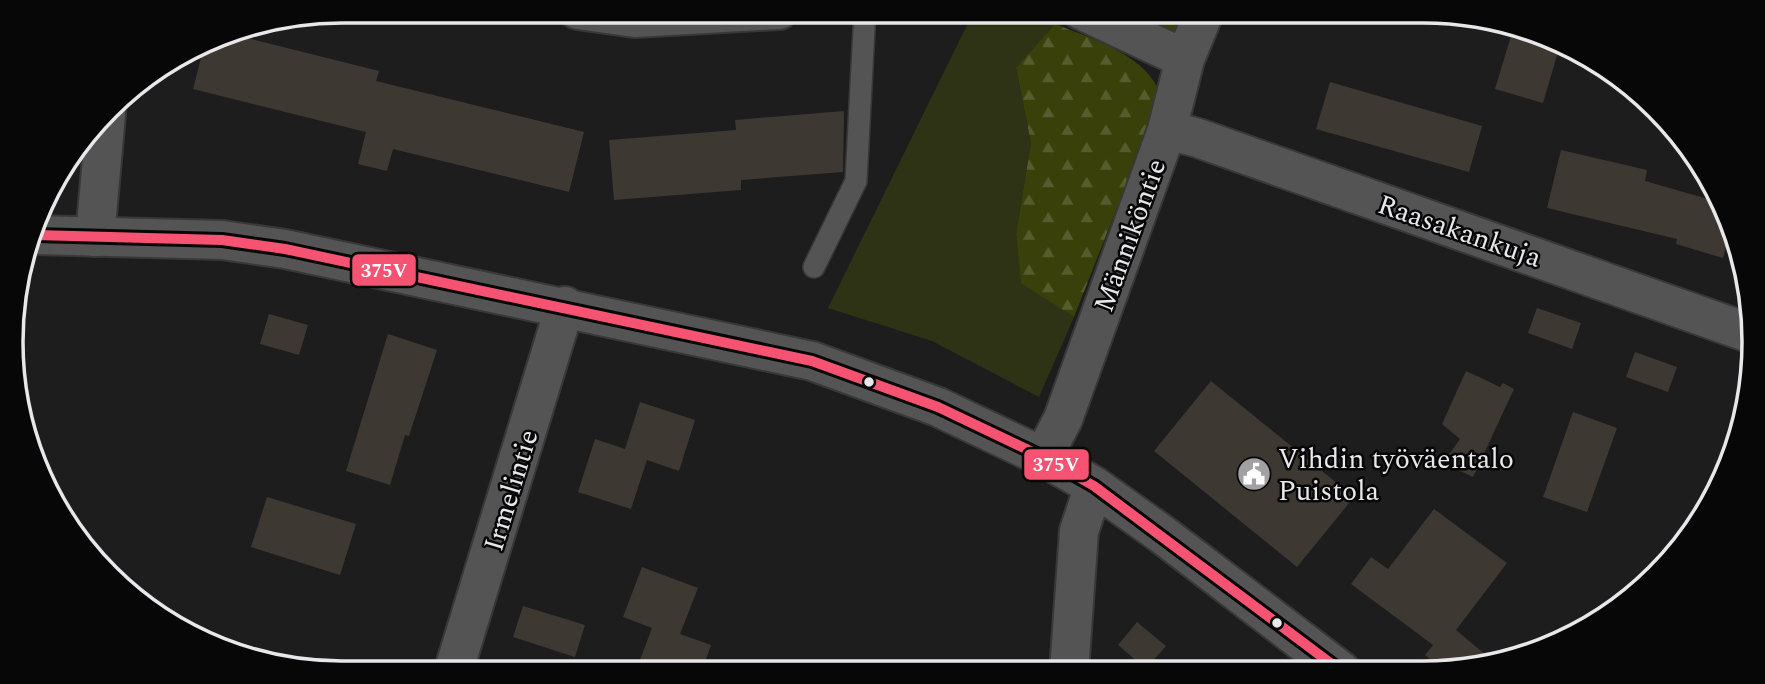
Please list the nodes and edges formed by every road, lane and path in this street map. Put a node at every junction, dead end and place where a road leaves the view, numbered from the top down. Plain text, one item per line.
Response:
1 (864, 23) edge
2 (1109, 23) edge
3 (1200, 23) edge
4 (1185, 59) junction
5 (105, 129) edge
6 (1167, 130) junction
7 (41, 235) edge
8 (95, 237) junction
9 (814, 267) dead end
10 (565, 306) junction
11 (1742, 330) edge
12 (1043, 457) junction
13 (1094, 486) junction
14 (457, 661) edge
15 (1070, 661) edge
16 (1328, 661) edge

1 - 9 lane
2 - 4 street
3 - 4 street, Männiköntie
4 - 6 street, Männiköntie
5 - 8 street
6 - 11 street, Raasakankuja
6 - 12 street, Männiköntie
7 - 8 street
8 - 10 street
10 - 12 street
10 - 14 street, Irmelintie
12 - 13 street
13 - 15 street
13 - 16 street

